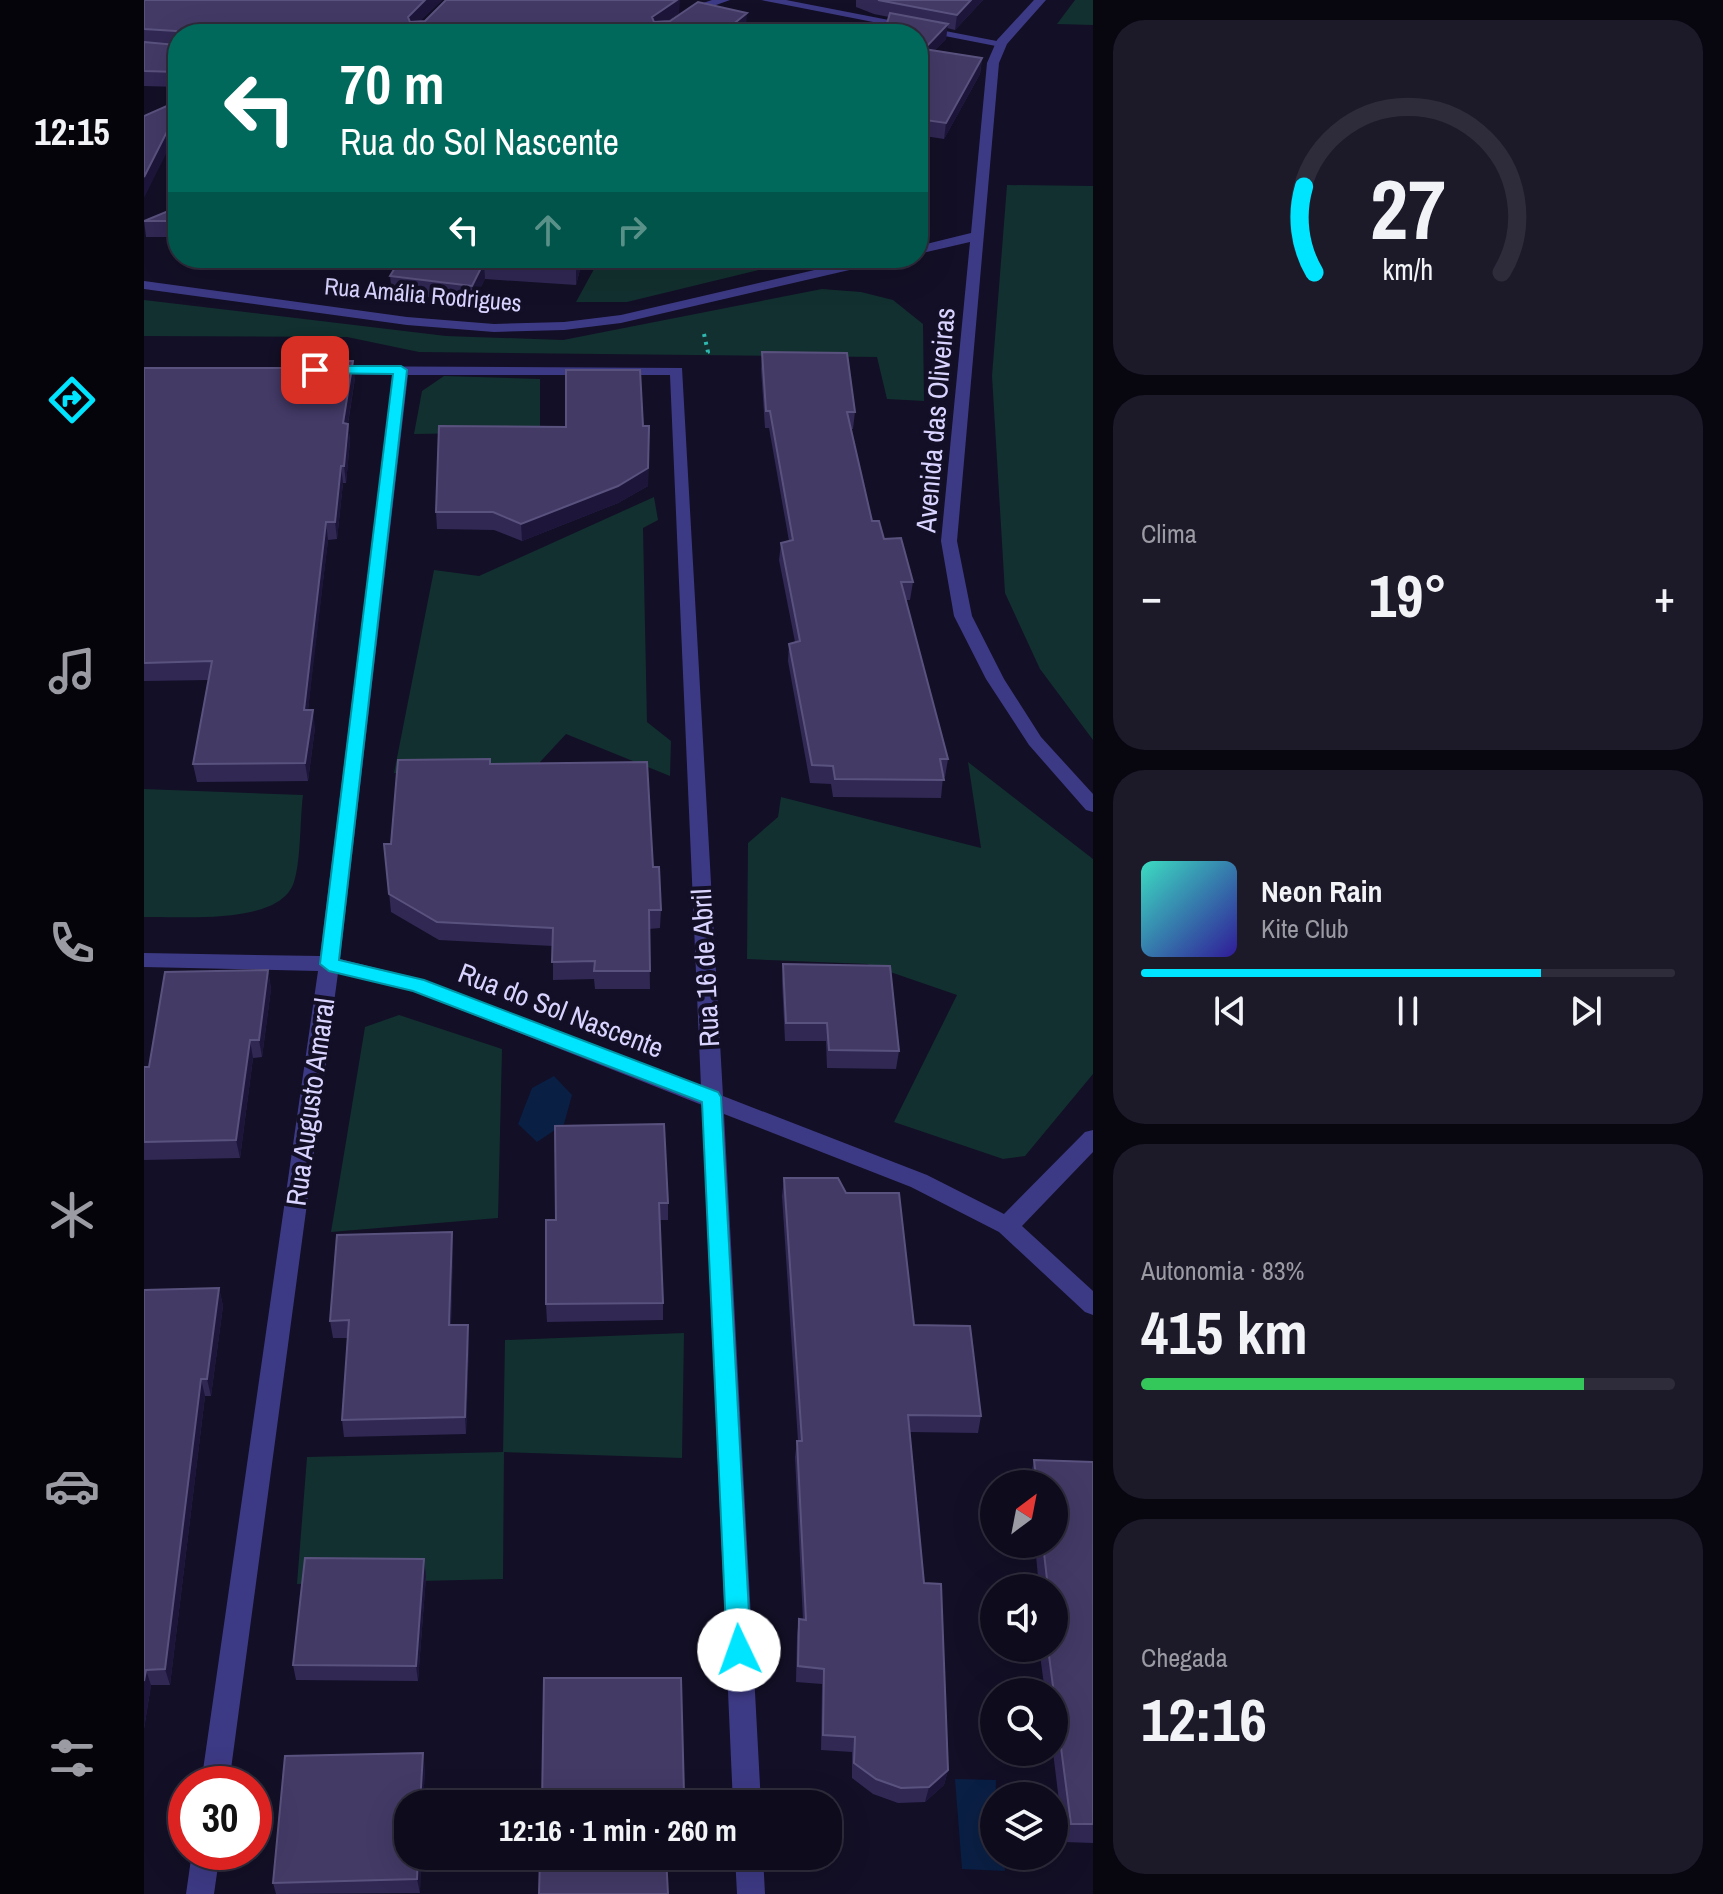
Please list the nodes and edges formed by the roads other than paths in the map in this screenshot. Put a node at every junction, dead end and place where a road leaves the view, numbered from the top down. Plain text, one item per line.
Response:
1 (724, 0) edge
2 (767, 0) edge
3 (1040, 0) edge
4 (675, 24) edge
5 (898, 24) edge
6 (928, 30) edge
7 (1001, 43) junction
8 (977, 236) junction
9 (928, 248) edge
10 (841, 268) edge
11 (144, 285) edge
12 (295, 370) edge
13 (401, 370) junction
14 (1093, 806) edge
15 (144, 960) edge
16 (329, 964) junction
17 (712, 1097) junction
18 (1093, 1138) edge
19 (1007, 1226) junction
20 (1093, 1305) edge
21 (218, 1766) edge
22 (746, 1790) edge
23 (203, 1870) edge
24 (750, 1870) edge
25 (200, 1894) edge
26 (751, 1894) edge

1 - 4 street
2 - 5 street
3 - 7 street
6 - 7 street
7 - 8 street
8 - 9 street
8 - 14 street, Avenida das Oliveiras
10 - 11 street, Rua Amália Rodrigues
12 - 13 street
13 - 16 street, Rua Augusto Amaral
13 - 17 street, Rua 16 de Abril
15 - 16 street, Rua do Sol Nascente
16 - 17 street, Rua do Sol Nascente
16 - 21 street, Rua Augusto Amaral
17 - 19 street, Rua do Sol Nascente
17 - 22 street, Rua 16 de Abril
18 - 19 street
19 - 20 street, Rua do Sol Nascente
23 - 25 street
24 - 26 street

